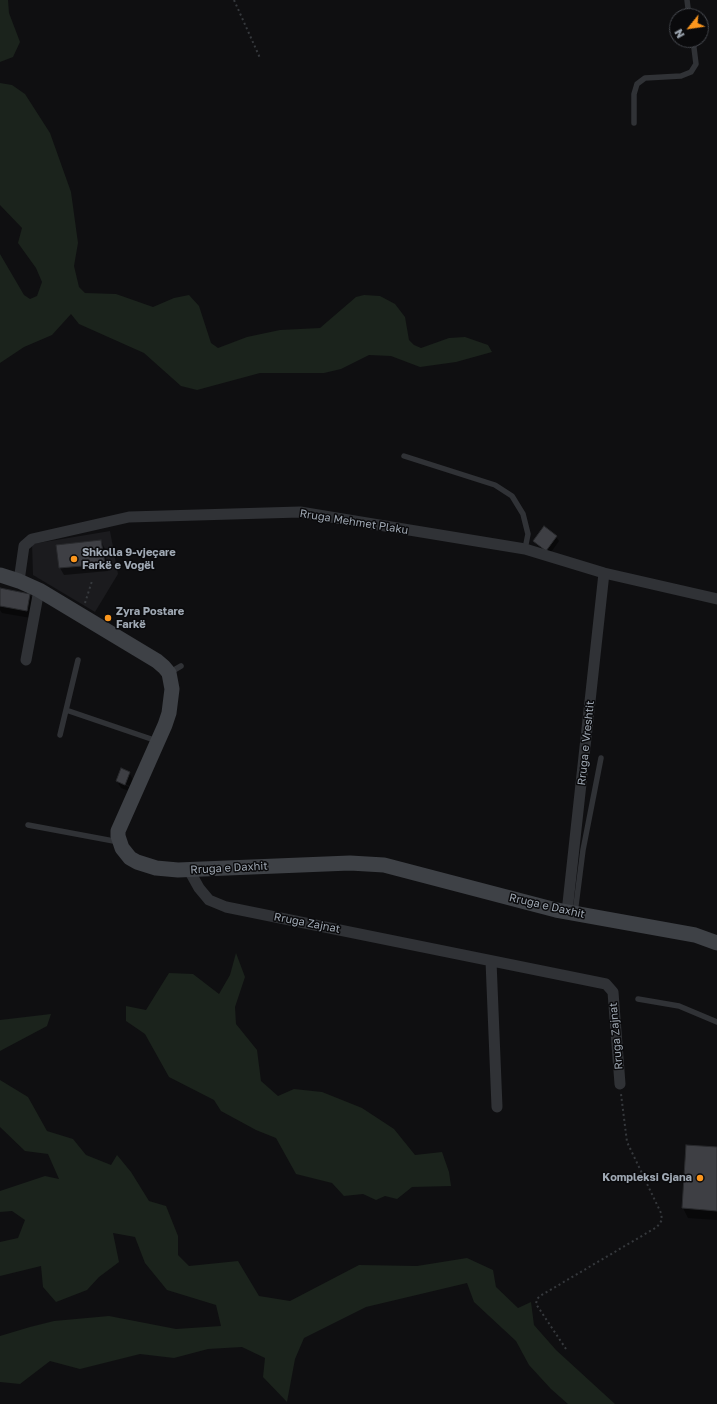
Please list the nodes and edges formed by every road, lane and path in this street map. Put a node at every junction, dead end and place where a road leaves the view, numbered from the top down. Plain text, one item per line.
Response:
1 (234, 0) edge
2 (694, 48) edge
3 (260, 58) dead end
4 (634, 122) dead end
5 (404, 456) dead end
6 (525, 549) junction
7 (604, 573) junction
8 (0, 575) edge
9 (19, 581) junction
10 (92, 581) dead end
11 (39, 590) junction
12 (717, 599) edge
13 (84, 606) dead end
14 (26, 660) dead end
15 (78, 660) dead end
16 (66, 710) junction
17 (60, 735) dead end
18 (158, 741) junction
19 (601, 758) dead end
20 (28, 824) dead end
21 (119, 842) junction
22 (189, 870) junction
23 (571, 913) junction
24 (717, 943) edge
25 (491, 960) junction
26 (638, 999) dead end
27 (717, 1022) edge
28 (620, 1084) joint
29 (497, 1108) dead end
30 (566, 1349) dead end

1 - 3 path
2 - 4 lane
5 - 6 lane
6 - 7 street, Rruga Mehmet Plaku
6 - 9 street, Rruga Mehmet Plaku
7 - 12 street, Rruga Mehmet Plaku
7 - 23 street, Rruga e Vreshtit
8 - 9 street
9 - 11 street
10 - 13 path
11 - 14 street
11 - 18 street
15 - 16 lane
16 - 17 lane
16 - 18 lane
18 - 21 street
19 - 23 lane
20 - 21 lane
21 - 22 street, Rruga e Daxhit
22 - 23 street, Rruga e Daxhit
22 - 25 street, Rruga Zajnat
23 - 24 street, Rruga e Daxhit
25 - 28 street, Rruga Zajnat
25 - 29 street
26 - 27 lane
28 - 30 path, Rruga Zajnat

